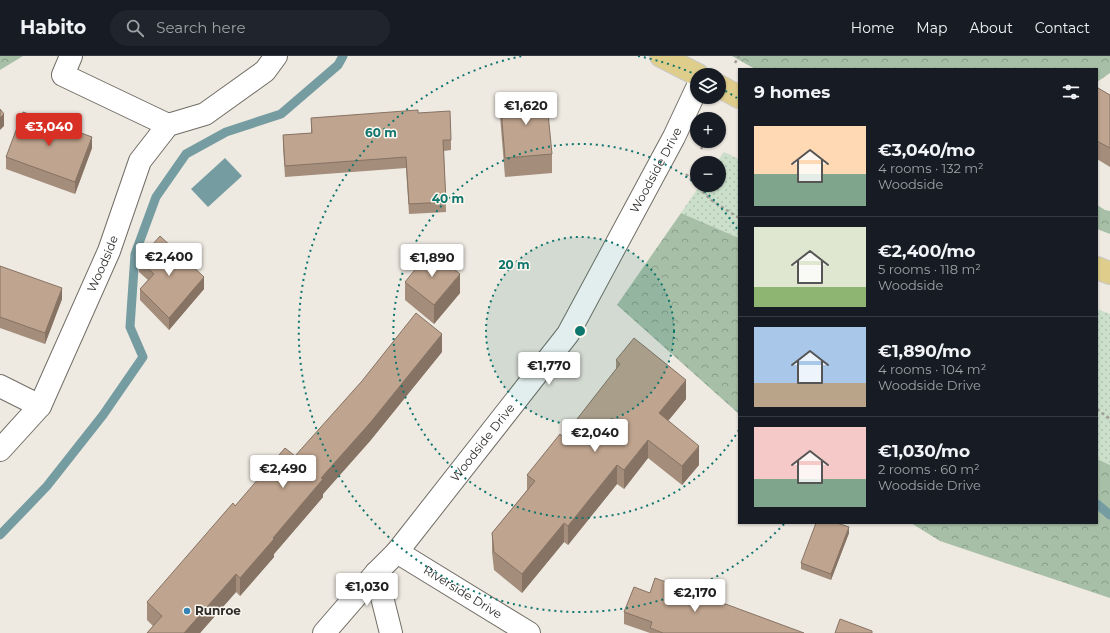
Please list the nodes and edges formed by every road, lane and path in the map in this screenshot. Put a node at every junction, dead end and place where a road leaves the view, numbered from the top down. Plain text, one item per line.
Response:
1 (71, 56) edge
2 (276, 56) edge
3 (661, 56) edge
4 (739, 56) edge
5 (734, 63) dead end
6 (690, 71) edge
7 (726, 90) edge
8 (738, 96) edge
9 (690, 103) edge
10 (168, 125) junction
11 (690, 168) dead end
12 (690, 178) edge
13 (703, 192) edge
14 (738, 217) edge
15 (1098, 268) edge
16 (1110, 273) edge
17 (0, 386) edge
18 (40, 406) junction
19 (1098, 410) edge
20 (1110, 419) edge
21 (0, 450) edge
22 (397, 552) junction
23 (376, 573) junction
24 (324, 633) edge
25 (391, 633) edge
26 (529, 633) edge

1 - 10 street
2 - 10 street
3 - 6 main road
4 - 5 path
7 - 8 main road
9 - 22 street, Woodside Drive
10 - 18 street, Woodside
11 - 12 path
13 - 14 path
15 - 16 main road
17 - 18 street
18 - 21 street, Woodside
19 - 20 path
22 - 23 street, Woodside Drive
22 - 26 street, Riverside Drive
23 - 24 street, Woodside Drive
23 - 25 street

